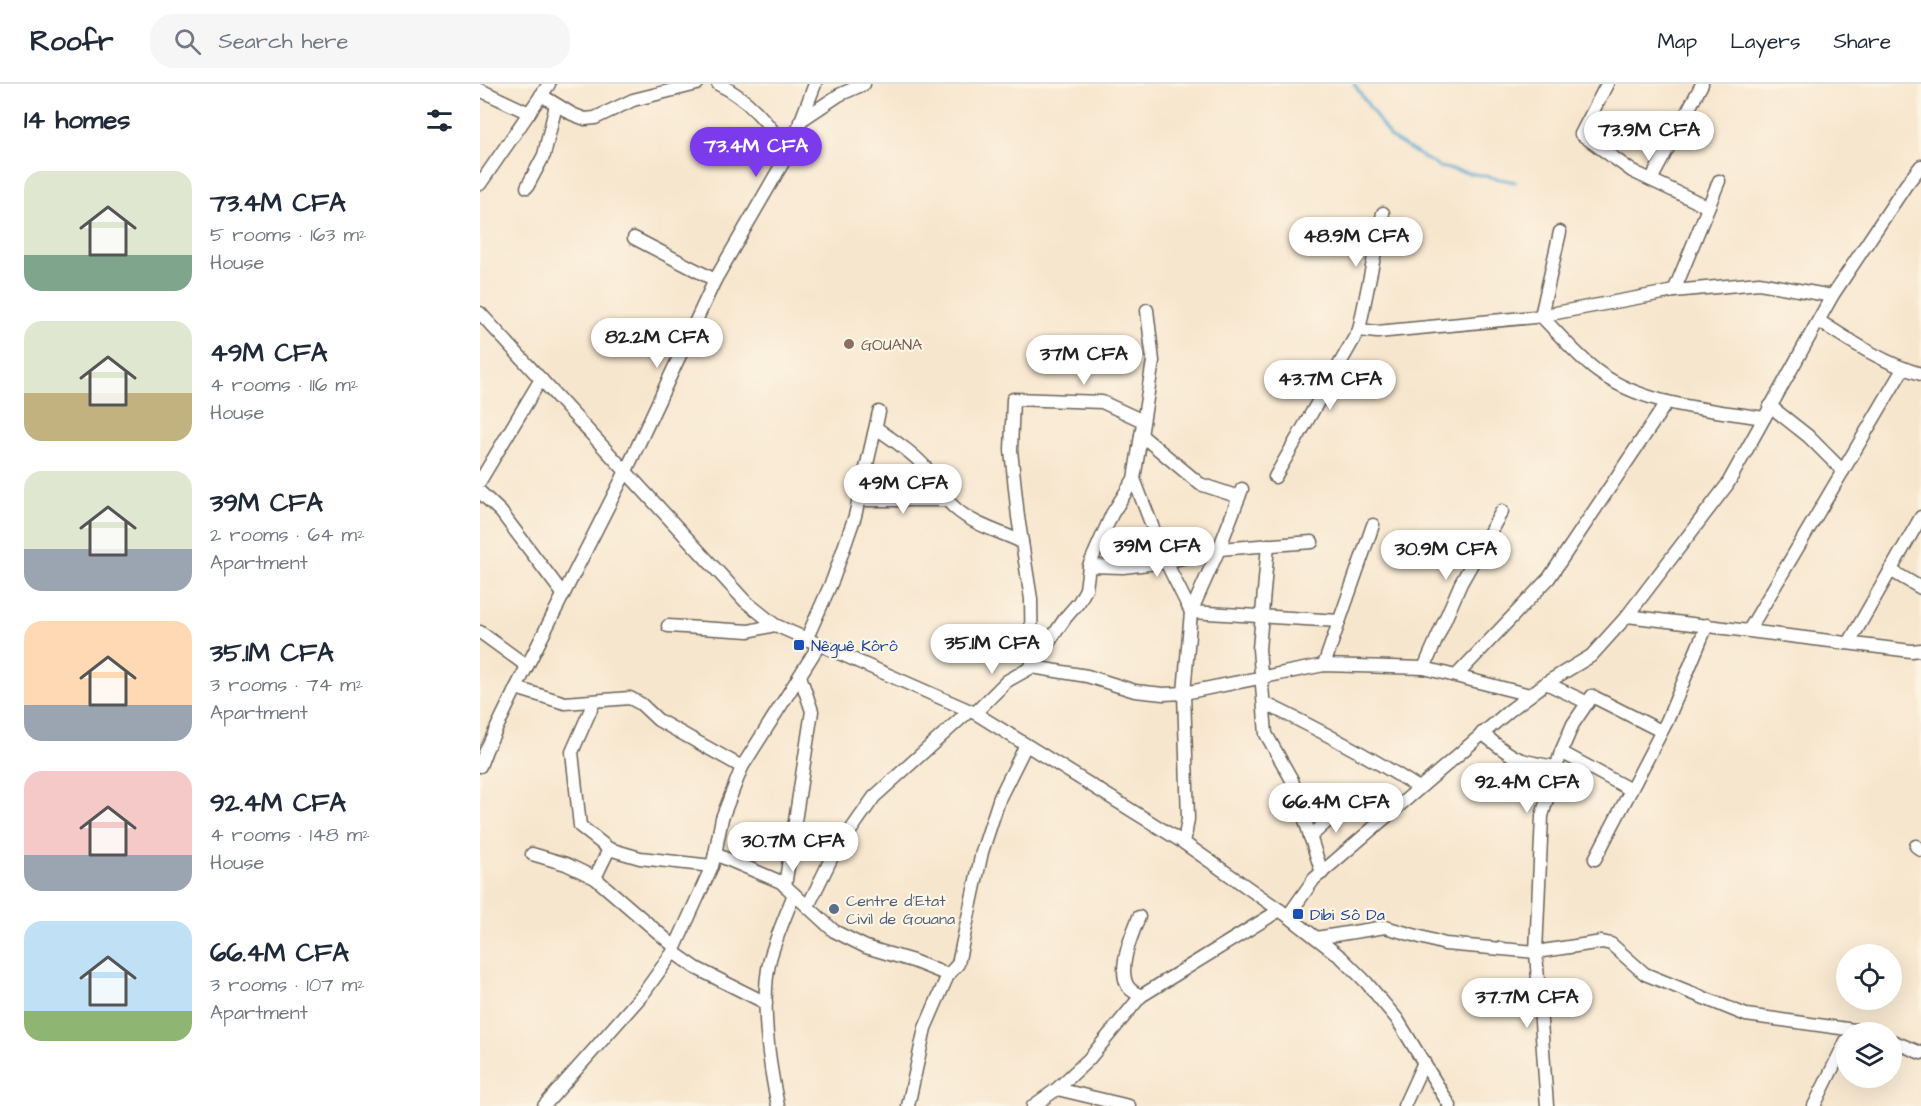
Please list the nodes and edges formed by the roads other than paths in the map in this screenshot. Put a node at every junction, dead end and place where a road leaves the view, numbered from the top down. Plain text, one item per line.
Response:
1 (549, 84) edge
2 (697, 84) edge
3 (718, 84) edge
4 (815, 84) edge
5 (864, 84) edge
6 (1607, 84) edge
7 (1702, 84) edge
8 (480, 90) edge
9 (541, 95) junction
10 (556, 105) junction
11 (529, 112) junction
12 (800, 121) junction
13 (789, 152) junction
14 (1921, 166) edge
15 (1651, 180) junction
16 (1719, 181) dead end
17 (480, 184) edge
18 (527, 187) dead end
19 (1708, 207) junction
20 (1383, 213) dead end
21 (1560, 232) dead end
22 (634, 238) dead end
23 (715, 280) junction
24 (1674, 291) junction
25 (1832, 296) junction
26 (1147, 310) dead end
27 (480, 313) edge
28 (1541, 316) junction
29 (1819, 321) junction
30 (1359, 330) junction
31 (1903, 369) junction
32 (1921, 374) edge
33 (541, 379) junction
34 (1667, 402) junction
35 (1770, 406) junction
36 (879, 412) dead end
37 (1764, 418) junction
38 (1143, 421) junction
39 (876, 428) junction
40 (1141, 435) junction
41 (626, 471) junction
42 (1843, 471) junction
43 (1275, 477) dead end
44 (1134, 479) junction
45 (480, 481) edge
46 (480, 492) edge
47 (859, 500) junction
48 (948, 500) junction
49 (1502, 511) dead end
50 (1921, 517) edge
51 (1373, 525) dead end
52 (1022, 542) junction
53 (1312, 542) dead end
54 (1268, 545) junction
55 (1219, 549) junction
56 (1166, 562) junction
57 (1089, 566) junction
58 (1890, 570) junction
59 (1921, 588) edge
60 (563, 594) junction
61 (1191, 612) junction
62 (1262, 616) junction
63 (1627, 616) junction
64 (1339, 621) junction
65 (775, 625) junction
66 (1707, 625) junction
67 (668, 626) dead end
68 (1749, 630) junction
69 (480, 632) edge
70 (806, 639) junction
71 (1849, 643) junction
72 (819, 645) junction
73 (1921, 650) edge
74 (1324, 665) junction
75 (527, 666) junction
76 (1032, 667) junction
77 (1424, 668) junction
78 (800, 676) junction
79 (1456, 676) junction
80 (1262, 677) junction
81 (1546, 683) junction
82 (516, 688) junction
83 (1184, 693) junction
84 (1530, 695) junction
85 (594, 702) junction
86 (1587, 703) junction
87 (1264, 704) junction
88 (972, 712) junction
89 (1661, 731) junction
90 (1482, 733) junction
91 (1026, 745) junction
92 (483, 748) edge
93 (1561, 752) junction
94 (480, 766) edge
95 (742, 767) junction
96 (1556, 767) junction
97 (1419, 788) junction
98 (1631, 790) junction
99 (1342, 808) dead end
100 (1310, 837) junction
101 (1184, 843) junction
102 (609, 849) junction
103 (532, 854) dead end
104 (715, 854) junction
105 (1595, 860) dead end
106 (712, 866) junction
107 (1322, 873) junction
108 (595, 878) junction
109 (790, 890) junction
110 (808, 906) junction
111 (1284, 913) junction
112 (1139, 917) dead end
113 (1316, 938) junction
114 (674, 950) junction
115 (1536, 952) junction
116 (948, 975) junction
117 (1141, 996) junction
118 (766, 1003) junction
119 (1836, 1031) edge
120 (1902, 1045) edge
121 (1921, 1053) edge
122 (1424, 1062) junction
123 (1836, 1062) edge
124 (1057, 1089) junction
125 (544, 1106) edge
126 (778, 1106) edge
127 (908, 1106) edge
128 (1033, 1106) edge
129 (1129, 1106) edge
130 (1404, 1106) edge
131 (1450, 1106) edge
132 (1547, 1106) edge
133 (1814, 1106) edge

1 - 9 street
2 - 10 street
3 - 13 street
4 - 12 street
5 - 12 street
6 - 15 street
7 - 15 street
8 - 11 street
9 - 10 street
9 - 11 street
10 - 18 street
11 - 17 street
12 - 13 street
13 - 23 street
14 - 25 street
15 - 19 street
16 - 19 street
19 - 24 street
20 - 30 street
21 - 28 street
22 - 23 street
23 - 41 street
24 - 25 street
24 - 28 street
25 - 29 street
26 - 38 street
27 - 33 street
28 - 30 street
28 - 34 street
29 - 31 street
29 - 35 street
30 - 43 street
31 - 32 street
31 - 42 street
33 - 41 street
33 - 45 street
34 - 37 street
34 - 79 street
35 - 37 street
35 - 42 street
36 - 39 street
37 - 63 street
38 - 40 street
38 - 52 street
39 - 47 street
39 - 48 street
40 - 44 street
40 - 55 street
41 - 60 street
41 - 65 street
42 - 68 street
44 - 56 street
44 - 57 street
46 - 60 street
47 - 48 street
47 - 70 street
48 - 52 street
49 - 77 street
50 - 58 street
51 - 64 street
52 - 76 street
53 - 54 street
54 - 55 street
54 - 62 street
55 - 56 street
55 - 61 street
56 - 57 street
56 - 61 street
57 - 76 street
58 - 59 street
58 - 71 street
60 - 75 street
61 - 62 street
61 - 83 street
62 - 64 street
62 - 80 street
63 - 66 street
63 - 81 street
64 - 74 street
65 - 67 street
65 - 70 street
66 - 68 street
66 - 89 street
68 - 71 street
69 - 75 street
70 - 72 street
71 - 73 street
72 - 78 street
72 - 88 street
74 - 77 street
74 - 80 street
75 - 82 street
76 - 83 street
76 - 88 street
77 - 79 street
78 - 95 street
78 - 109 street
79 - 84 street
80 - 83 street
80 - 87 street
81 - 84 street
81 - 86 street
82 - 85 street
82 - 92 street
83 - 101 street
84 - 90 street
85 - 95 street
85 - 102 street
86 - 89 street
86 - 93 street
87 - 97 street
87 - 100 street
88 - 91 street
88 - 110 street
89 - 98 street
90 - 96 street
90 - 97 street
91 - 101 street
91 - 116 street
92 - 94 street
93 - 96 street
93 - 98 street
95 - 104 street
96 - 115 street
97 - 107 street
98 - 105 street
99 - 100 street
100 - 107 street
101 - 111 street
102 - 106 street
102 - 108 street
103 - 108 street
104 - 106 street
104 - 109 street
106 - 114 street
107 - 111 street
108 - 114 street
109 - 110 street
109 - 118 street
110 - 116 street
111 - 113 street
111 - 117 street
112 - 117 street
113 - 115 street
113 - 122 street
114 - 118 street
114 - 125 street
115 - 119 street
115 - 132 street
116 - 127 street
117 - 124 street
118 - 126 street
120 - 121 street
122 - 130 street
122 - 131 street
123 - 133 street
124 - 128 street
124 - 129 street

